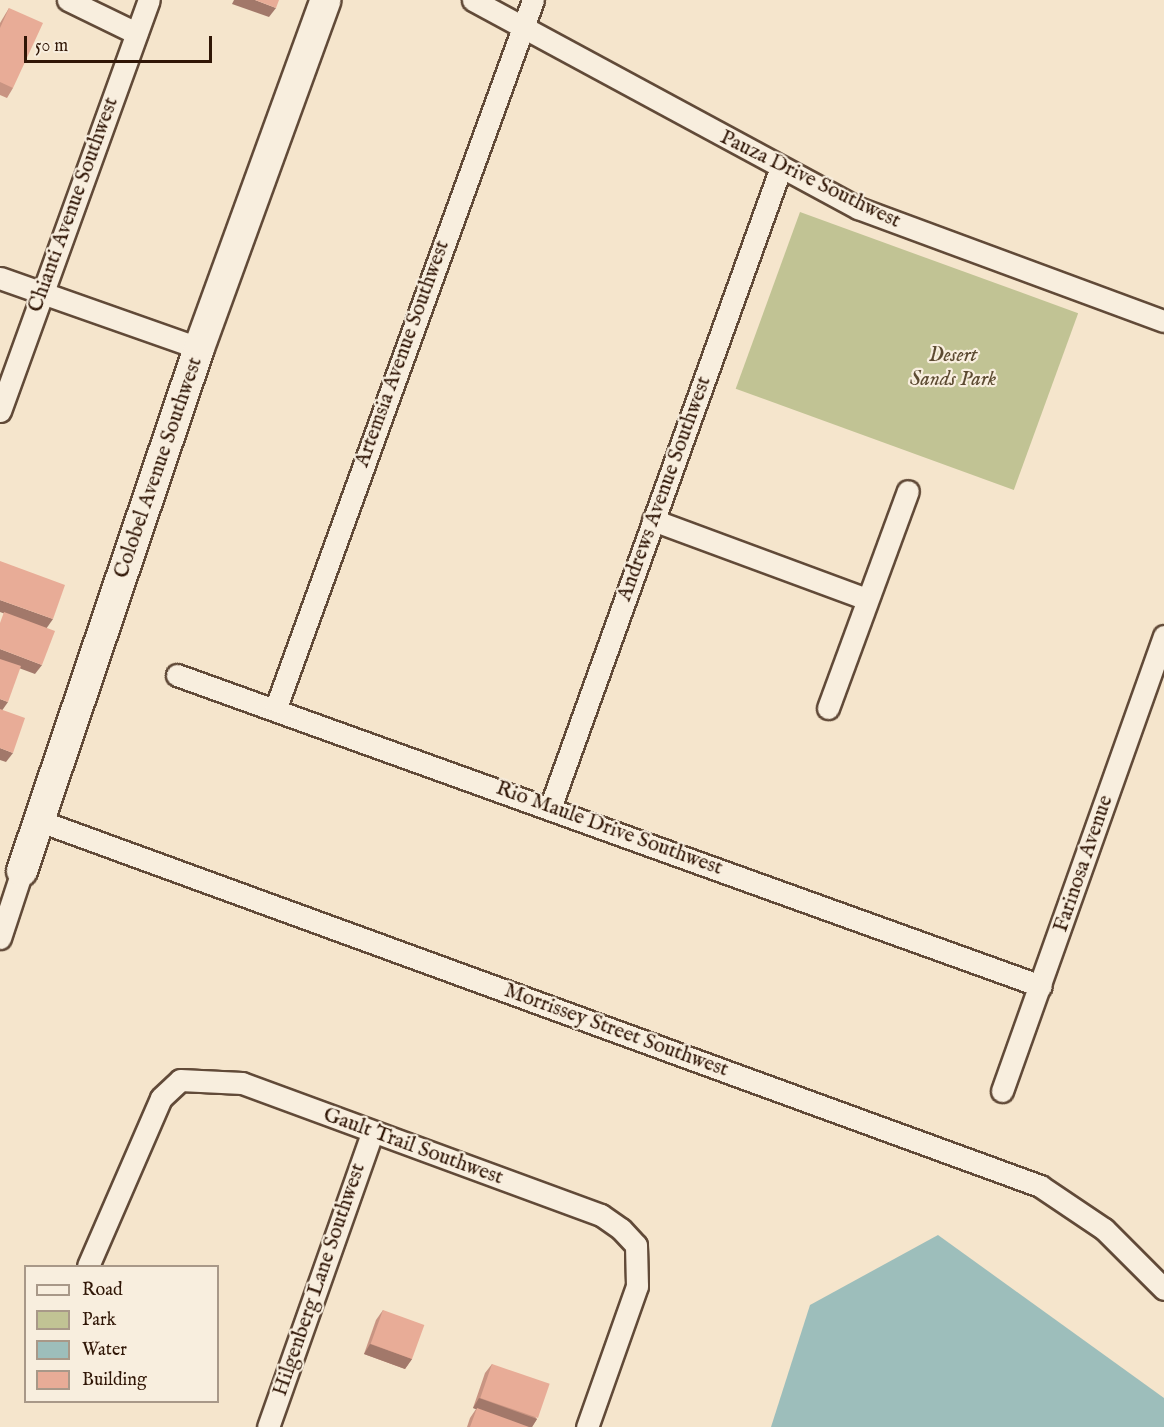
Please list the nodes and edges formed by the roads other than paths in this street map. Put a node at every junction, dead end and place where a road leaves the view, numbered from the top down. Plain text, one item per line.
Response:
1 (68, 0) edge
2 (149, 0) edge
3 (326, 0) edge
4 (473, 0) edge
5 (533, 0) edge
6 (521, 26) junction
7 (136, 33) junction
8 (780, 170) junction
9 (0, 278) edge
10 (41, 294) junction
11 (1164, 321) edge
12 (199, 348) junction
13 (0, 411) edge
14 (908, 491) dead end
15 (653, 520) junction
16 (867, 599) junction
17 (1164, 636) edge
18 (177, 675) dead end
19 (828, 708) dead end
20 (275, 710) junction
21 (550, 808) junction
22 (40, 821) junction
23 (22, 871) joint
24 (0, 938) edge
25 (1041, 986) junction
26 (1002, 1090) dead end
27 (372, 1133) junction
28 (88, 1265) edge
29 (1164, 1289) edge
30 (268, 1427) edge
31 (587, 1427) edge

1 - 7 street
2 - 7 street, Chianti Avenue Southwest
3 - 12 street, Colobel Avenue Southwest
4 - 6 street, Pauza Drive Southwest
5 - 6 street, Artemsia Avenue Southwest
6 - 8 street, Pauza Drive Southwest
6 - 20 street, Artemsia Avenue Southwest
7 - 10 street, Chianti Avenue Southwest
8 - 11 street, Pauza Drive Southwest
8 - 15 street, Andrews Avenue Southwest
9 - 10 street
10 - 12 street
10 - 13 street, Chianti Avenue Southwest
12 - 22 street, Colobel Avenue Southwest
14 - 16 street
15 - 16 street
15 - 21 street, Andrews Avenue Southwest
16 - 19 street
17 - 25 street, Farinosa Avenue
18 - 20 street, Rio Maule Drive Southwest
20 - 21 street, Rio Maule Drive Southwest
21 - 25 street, Rio Maule Drive Southwest
22 - 23 street, Colobel Avenue Southwest
22 - 29 street, Morrissey Street Southwest
23 - 24 street, Colobel Avenue Southwest
25 - 26 street, Farinosa Avenue
27 - 28 street, Gault Trail Southwest
27 - 30 street, Hilgenberg Lane Southwest
27 - 31 street, Gault Trail Southwest

